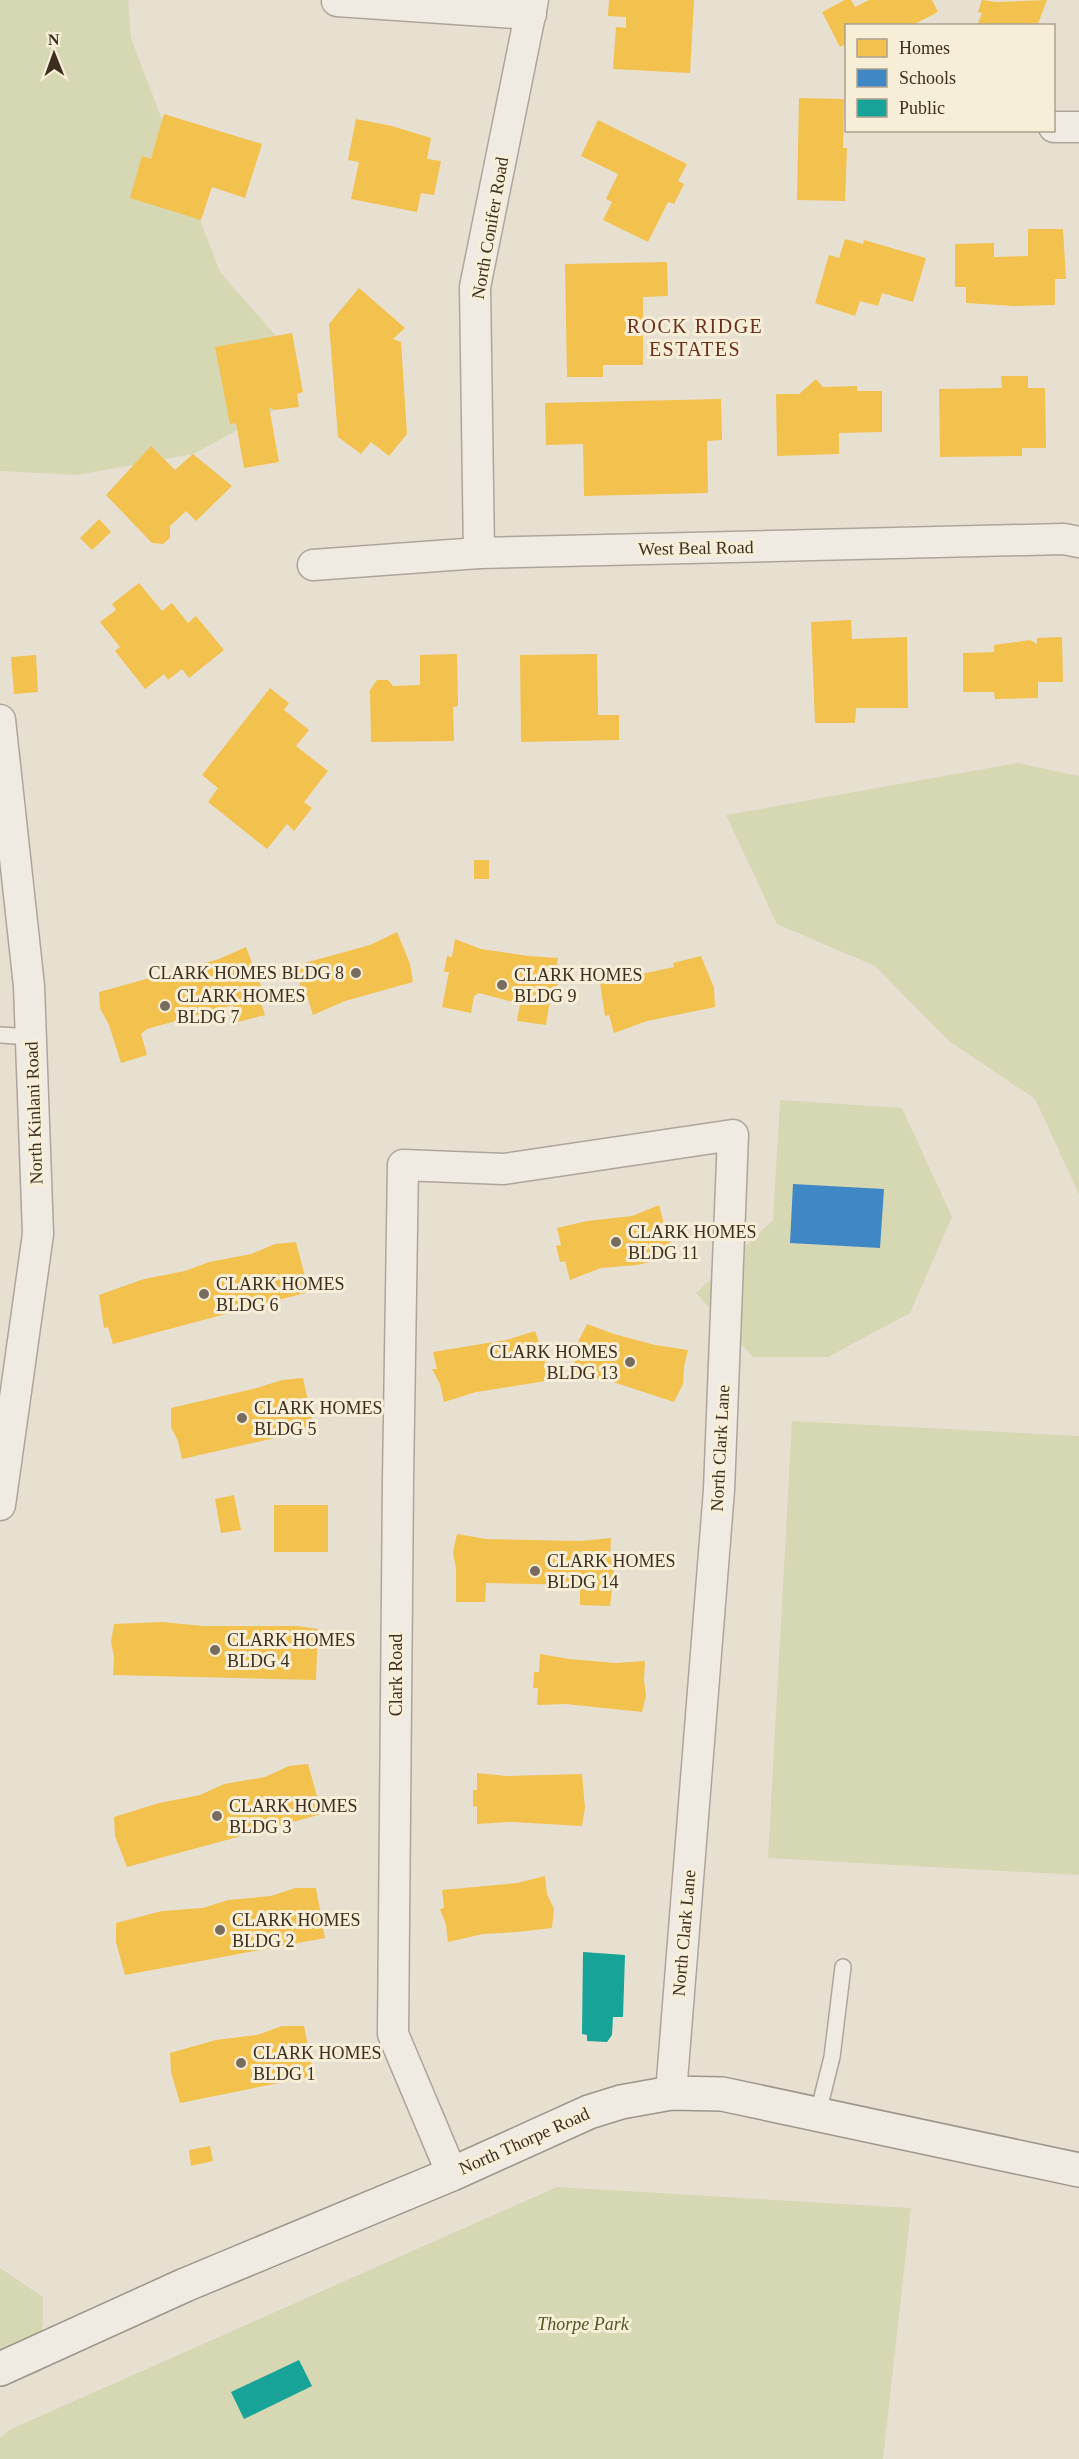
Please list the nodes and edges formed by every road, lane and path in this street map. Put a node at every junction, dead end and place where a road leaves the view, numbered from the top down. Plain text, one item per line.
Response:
1 (337, 1) edge
2 (532, 7) edge
3 (1055, 127) edge
4 (1079, 128) edge
5 (1079, 543) edge
6 (479, 553) junction
7 (313, 566) dead end
8 (0, 720) edge
9 (2, 760) edge
10 (0, 1035) edge
11 (31, 1037) junction
12 (403, 1165) joint
13 (0, 1505) edge
14 (843, 1967) dead end
15 (670, 2093) junction
16 (818, 2113) junction
17 (1079, 2170) edge
18 (452, 2174) junction
19 (0, 2369) edge

1 - 2 street, North Conifer Road
2 - 6 street, North Conifer Road
3 - 4 street
5 - 6 street, West Beal Road
6 - 7 street, West Beal Road
8 - 9 street, North Kinlani Road
9 - 11 street, North Kinlani Road
10 - 11 lane
11 - 13 street, North Kinlani Road
12 - 15 street, North Clark Lane
12 - 18 street, Clark Road
14 - 16 lane
15 - 16 street, North Thorpe Road
15 - 18 street, North Thorpe Road
16 - 17 street, North Thorpe Road
18 - 19 street, North Thorpe Road

